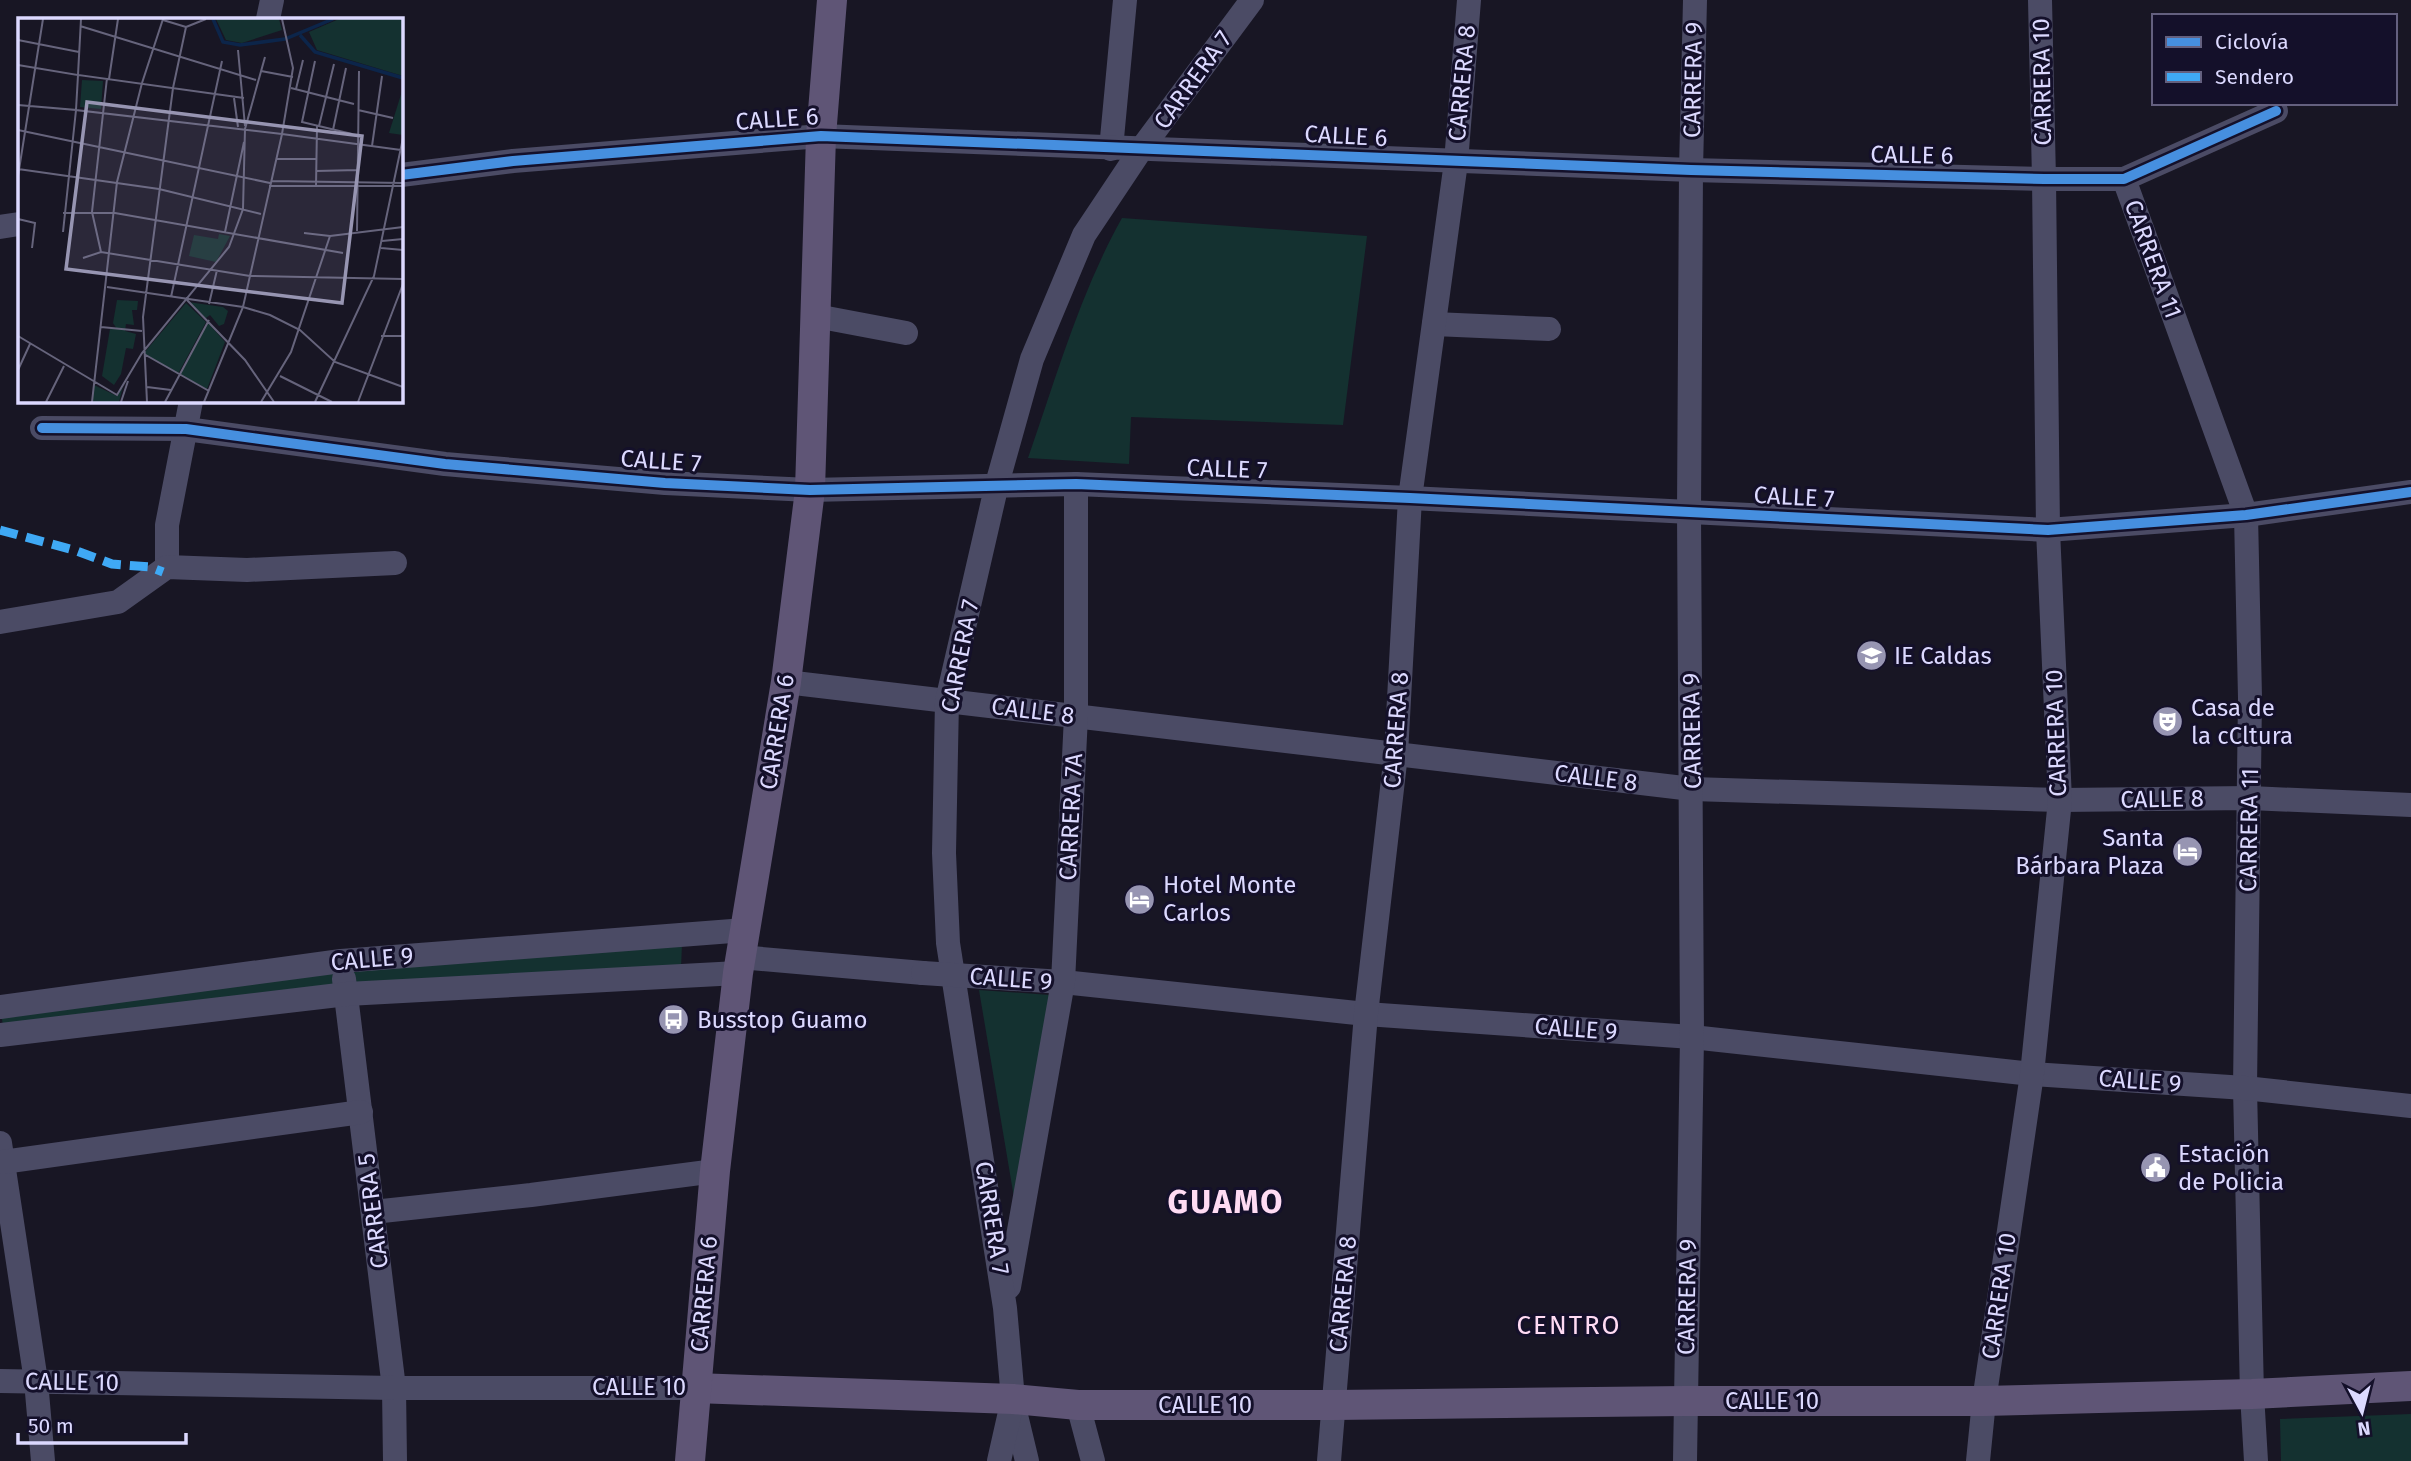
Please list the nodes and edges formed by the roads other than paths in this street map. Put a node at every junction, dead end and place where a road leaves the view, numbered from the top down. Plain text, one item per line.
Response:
1 (272, 0) edge
2 (832, 0) edge
3 (1125, 0) edge
4 (1252, 0) edge
5 (1469, 0) edge
6 (1695, 0) edge
7 (2040, 0) edge
8 (268, 18) edge
9 (2276, 111) dead end
10 (821, 136) junction
11 (1143, 148) junction
12 (1111, 149) junction
13 (1455, 162) junction
14 (1691, 170) junction
15 (402, 175) edge
16 (2044, 179) junction
17 (2124, 179) junction
18 (18, 224) edge
19 (0, 227) edge
20 (816, 316) junction
21 (1434, 324) junction
22 (1549, 328) dead end
23 (905, 333) dead end
24 (191, 402) edge
25 (42, 428) dead end
26 (186, 429) junction
27 (997, 484) junction
28 (1076, 484) junction
29 (810, 490) junction
30 (2411, 492) edge
31 (1410, 498) junction
32 (1689, 512) junction
33 (2246, 515) junction
34 (2048, 530) junction
35 (395, 563) dead end
36 (167, 567) junction
37 (0, 622) edge
38 (786, 682) junction
39 (947, 701) junction
40 (1076, 716) junction
41 (1396, 754) junction
42 (1692, 789) junction
43 (2250, 798) junction
44 (2060, 800) junction
45 (2411, 805) edge
46 (741, 953) junction
47 (341, 961) junction
48 (1063, 982) junction
49 (346, 994) junction
50 (0, 1007) edge
51 (1366, 1014) junction
52 (0, 1035) edge
53 (1692, 1037) junction
54 (2032, 1074) junction
55 (2245, 1088) junction
56 (2411, 1106) edge
57 (361, 1112) junction
58 (1, 1152) edge
59 (715, 1171) junction
60 (373, 1212) junction
61 (1005, 1308) junction
62 (0, 1381) edge
63 (36, 1381) junction
64 (2411, 1386) edge
65 (394, 1388) junction
66 (695, 1388) junction
67 (2252, 1394) junction
68 (1013, 1399) junction
69 (1685, 1401) junction
70 (1984, 1401) junction
71 (1078, 1405) junction
72 (1334, 1405) junction
73 (43, 1461) edge
74 (395, 1461) edge
75 (690, 1461) edge
76 (999, 1461) edge
77 (1027, 1461) edge
78 (1093, 1461) edge
79 (1329, 1461) edge
80 (1685, 1461) edge
81 (1978, 1461) edge
82 (2256, 1461) edge

1 - 8 street
2 - 10 main road, CARRERA 6
3 - 12 street
4 - 11 street, CARRERA 7
5 - 13 street, CARRERA 8
6 - 14 street, CARRERA 9
7 - 16 street, CARRERA 10
9 - 17 street, CALLE 6
10 - 12 street, CALLE 6
10 - 15 street, CALLE 6
10 - 20 main road, CARRERA 6
11 - 12 street, CALLE 6
11 - 13 street, CALLE 6
11 - 27 street, CARRERA 7
13 - 14 street, CALLE 6
13 - 21 street, CARRERA 8
14 - 16 street, CALLE 6
14 - 32 street, CARRERA 9
16 - 17 street, CALLE 6
16 - 34 street, CARRERA 10
17 - 33 street, CARRERA 11
18 - 19 street
20 - 23 street
20 - 29 main road, CARRERA 6
21 - 22 street
21 - 31 street, CARRERA 8
24 - 26 street
25 - 26 street, CALLE 7
26 - 29 street, CALLE 7
26 - 36 street
27 - 28 street, CALLE 7
27 - 29 street, CALLE 7
27 - 39 street, CARRERA 7
28 - 31 street, CALLE 7
28 - 40 street, CARRERA 7A
29 - 38 main road, CARRERA 6
30 - 33 street, CALLE 7
31 - 32 street, CALLE 7
31 - 41 street, CARRERA 8
32 - 34 street, CALLE 7
32 - 42 street, CARRERA 9
33 - 34 street, CALLE 7
33 - 43 street, CARRERA 11
34 - 44 street, CARRERA 10
35 - 36 street
36 - 37 street
38 - 39 street, CALLE 8
38 - 46 main road, CARRERA 6
39 - 40 street, CALLE 8
39 - 61 street, CARRERA 7
40 - 41 street, CALLE 8
40 - 48 street, CARRERA 7A
41 - 42 street, CALLE 8
41 - 51 street, CARRERA 8
42 - 44 street, CALLE 8
42 - 53 street, CARRERA 9
43 - 44 street, CALLE 8
43 - 45 street, CALLE 8
43 - 55 street, CARRERA 11
44 - 54 street, CARRERA 10
46 - 47 street, CALLE 9
46 - 48 street, CALLE 9, bridge
46 - 49 street, CALLE 9
46 - 59 main road, CARRERA 6
47 - 49 street, CARRERA 5
47 - 50 street, CALLE 9
48 - 51 street, CALLE 9
48 - 61 street, CARRERA 7A
49 - 52 street, CALLE 9
49 - 57 street, CARRERA 5
51 - 53 street, CALLE 9
51 - 72 street, CARRERA 8
53 - 54 street, CALLE 9
53 - 69 street, CARRERA 9
54 - 55 street, CALLE 9
54 - 70 street, CARRERA 10
55 - 56 street, CALLE 9
55 - 67 street, CARRERA 11
57 - 58 street
57 - 60 street, CARRERA 5
58 - 63 street
59 - 60 street
59 - 66 main road, CARRERA 6
60 - 65 street, CARRERA 5
61 - 68 street, CARRERA 7
62 - 63 street, CALLE 10
63 - 65 street, CALLE 10
63 - 73 street
64 - 67 main road, CALLE 10
65 - 66 street, CALLE 10
65 - 74 street, CARRERA 5
66 - 68 main road, CALLE 10
66 - 75 main road, CARRERA 6
67 - 70 main road, CALLE 10
67 - 82 street, CARRERA 11
68 - 71 main road, CALLE 10
68 - 76 street, CARRERA 7
68 - 77 street
69 - 70 main road, CALLE 10
69 - 72 main road, CALLE 10
69 - 80 street, CARRERA 9
70 - 81 street, CARRERA 10
71 - 72 main road, CALLE 10
71 - 78 street
72 - 79 street, CARRERA 8

